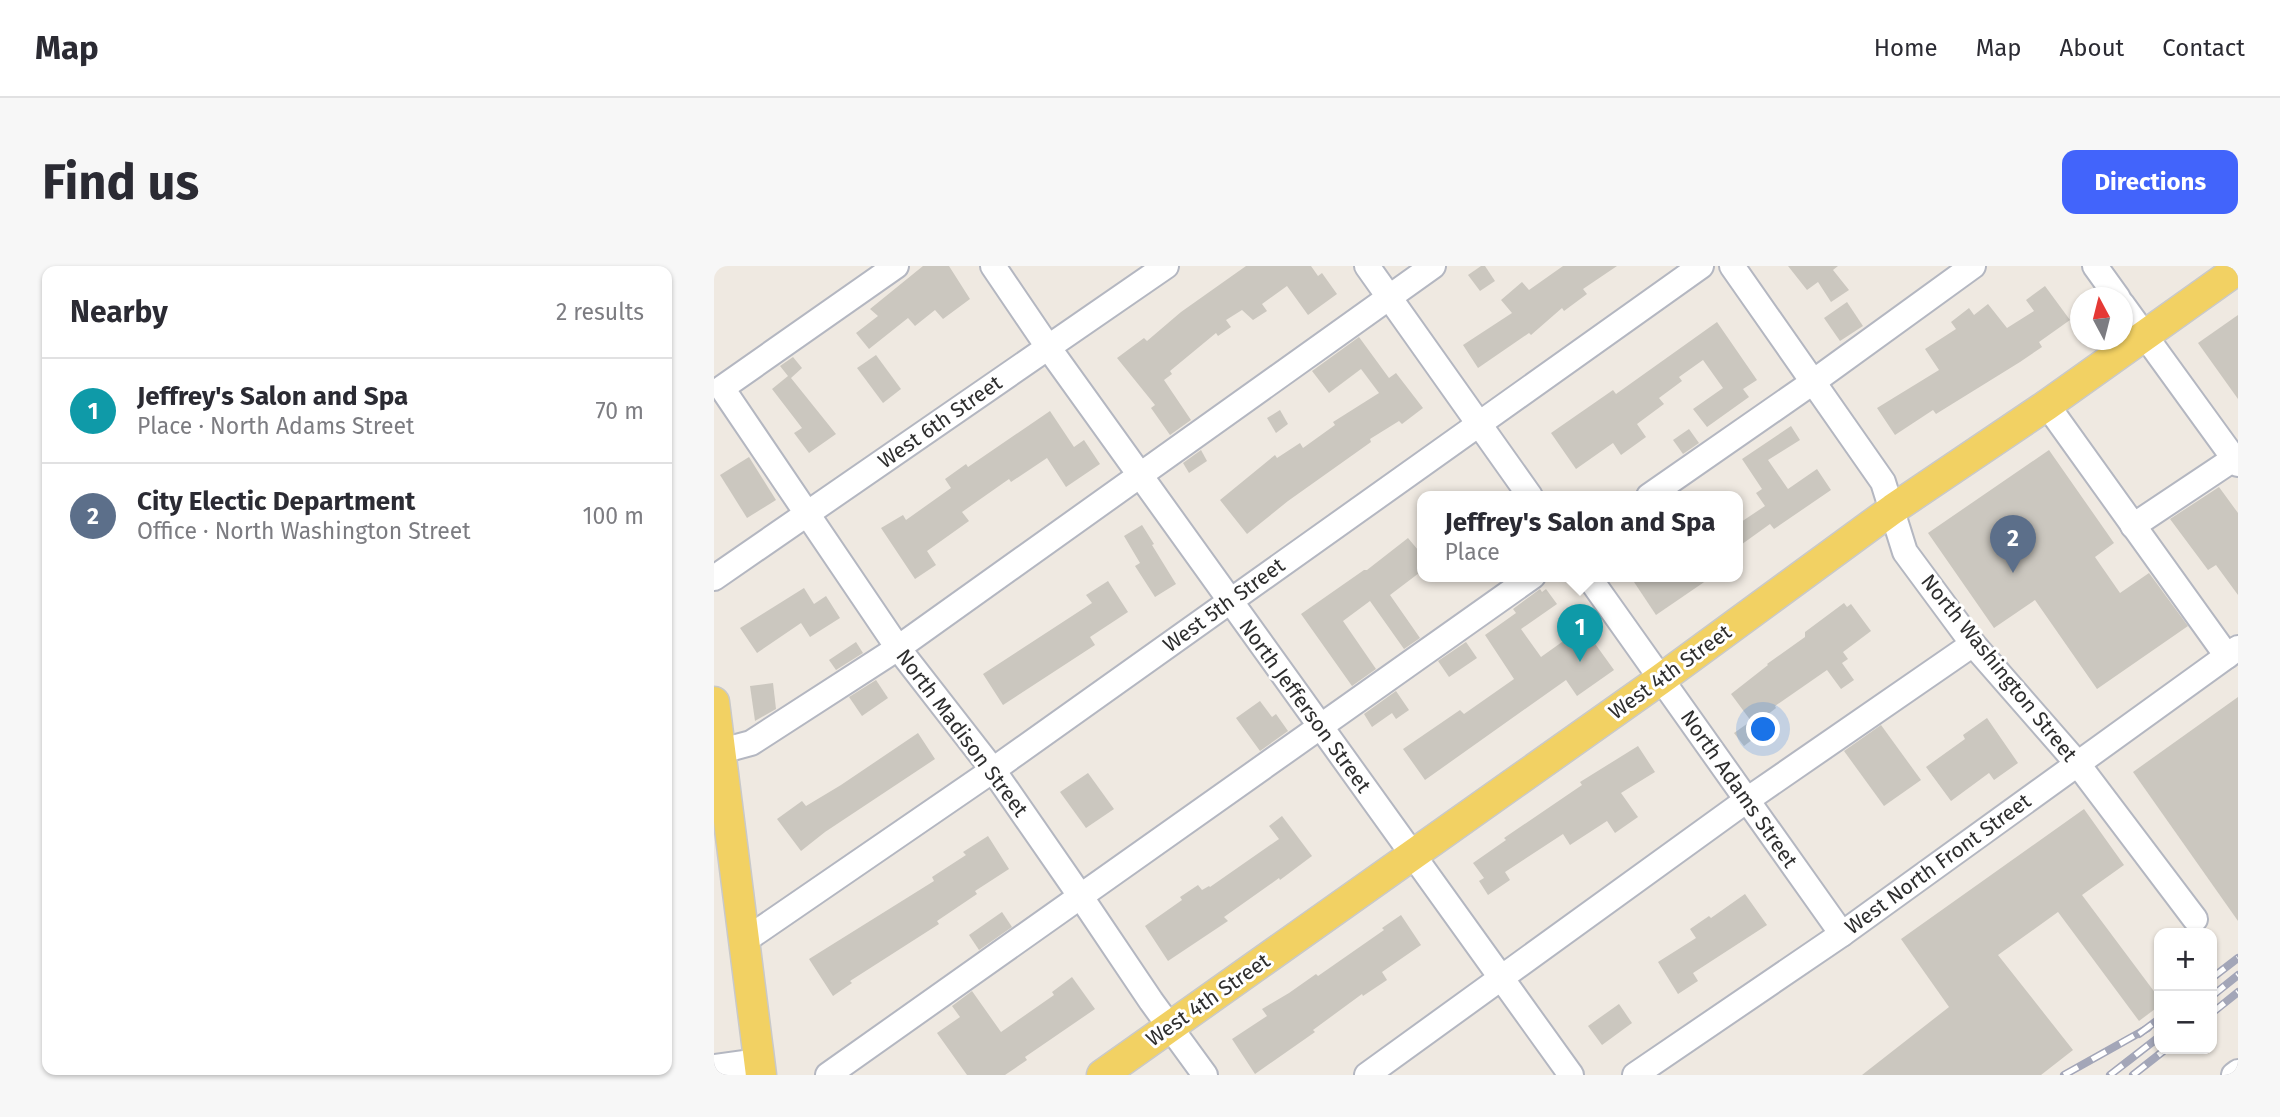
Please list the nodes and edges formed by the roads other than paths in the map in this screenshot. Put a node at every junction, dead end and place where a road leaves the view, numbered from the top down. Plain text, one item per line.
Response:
1 (896, 266) edge
2 (993, 266) edge
3 (1166, 266) edge
4 (1367, 266) edge
5 (1433, 266) edge
6 (1701, 266) edge
7 (1732, 266) edge
8 (1973, 266) edge
9 (2095, 266) edge
10 (2238, 270) edge
11 (2110, 287) edge
12 (1389, 297) junction
13 (2133, 318) edge
14 (2145, 335) junction
15 (1048, 347) junction
16 (1813, 383) junction
17 (2048, 405) junction
18 (1479, 424) junction
19 (2237, 460) edge
20 (1139, 475) junction
21 (1526, 491) edge
22 (1656, 491) edge
23 (1893, 509) junction
24 (807, 513) junction
25 (2133, 526) junction
26 (714, 578) edge
27 (1525, 582) edge
28 (1592, 582) edge
29 (1230, 601) junction
30 (1973, 644) junction
31 (898, 648) junction
32 (2233, 652) edge
33 (1661, 679) junction
34 (714, 702) edge
35 (1321, 727) junction
36 (717, 753) edge
37 (2077, 763) junction
38 (993, 770) junction
39 (1747, 800) junction
40 (1412, 855) junction
41 (1081, 897) junction
42 (2195, 919) dead end
43 (1842, 934) junction
44 (744, 941) junction
45 (1501, 978) junction
46 (1169, 1027) junction
47 (714, 1067) edge
48 (760, 1068) edge
49 (828, 1075) edge
50 (1102, 1075) edge
51 (1205, 1075) edge
52 (1367, 1075) edge
53 (1571, 1075) edge
54 (1635, 1075) edge

1 - 24 street, North Madison Street
2 - 15 street, North Jefferson Street
3 - 15 street, West 6th Street
4 - 12 street
5 - 12 street
6 - 18 street, West 5th Street
7 - 16 street, North Washington Street
8 - 16 street
9 - 11 street
10 - 14 main road, West 4th Street
12 - 18 street
12 - 20 street
13 - 14 street
14 - 17 main road, West 4th Street
14 - 19 street
15 - 20 street, North Jefferson Street
15 - 24 street, West 6th Street
16 - 22 street
16 - 23 street, North Washington Street
17 - 23 main road, West 4th Street
17 - 25 street
18 - 21 street
18 - 29 street, West 5th Street
19 - 25 street
20 - 29 street, North Jefferson Street
20 - 31 street
23 - 30 street, North Washington Street
23 - 33 main road, West 4th Street
24 - 26 street, West 6th Street
24 - 31 street, North Madison Street
25 - 32 street
27 - 35 street
28 - 33 street, North Adams Street
29 - 35 street, North Jefferson Street
29 - 38 street, West 5th Street
30 - 37 street, North Washington Street
30 - 39 street
31 - 36 street
31 - 38 street, North Madison Street
32 - 37 street, West North Front Street
33 - 39 street, North Adams Street
33 - 40 main road, West 4th Street
34 - 36 main road
35 - 40 street, North Jefferson Street
35 - 41 street
36 - 44 main road
37 - 42 street, North Washington Street
37 - 43 street, West North Front Street
38 - 41 street, North Madison Street
38 - 44 street, West 5th Street
39 - 43 street, North Adams Street
39 - 45 street
40 - 45 street, North Jefferson Street
40 - 46 main road, West 4th Street
41 - 46 street, North Madison Street
41 - 49 street
43 - 54 street, West North Front Street
44 - 48 main road
45 - 52 street
45 - 53 street, North Jefferson Street
46 - 50 main road, West 4th Street
46 - 51 street, North Madison Street
47 - 48 street

